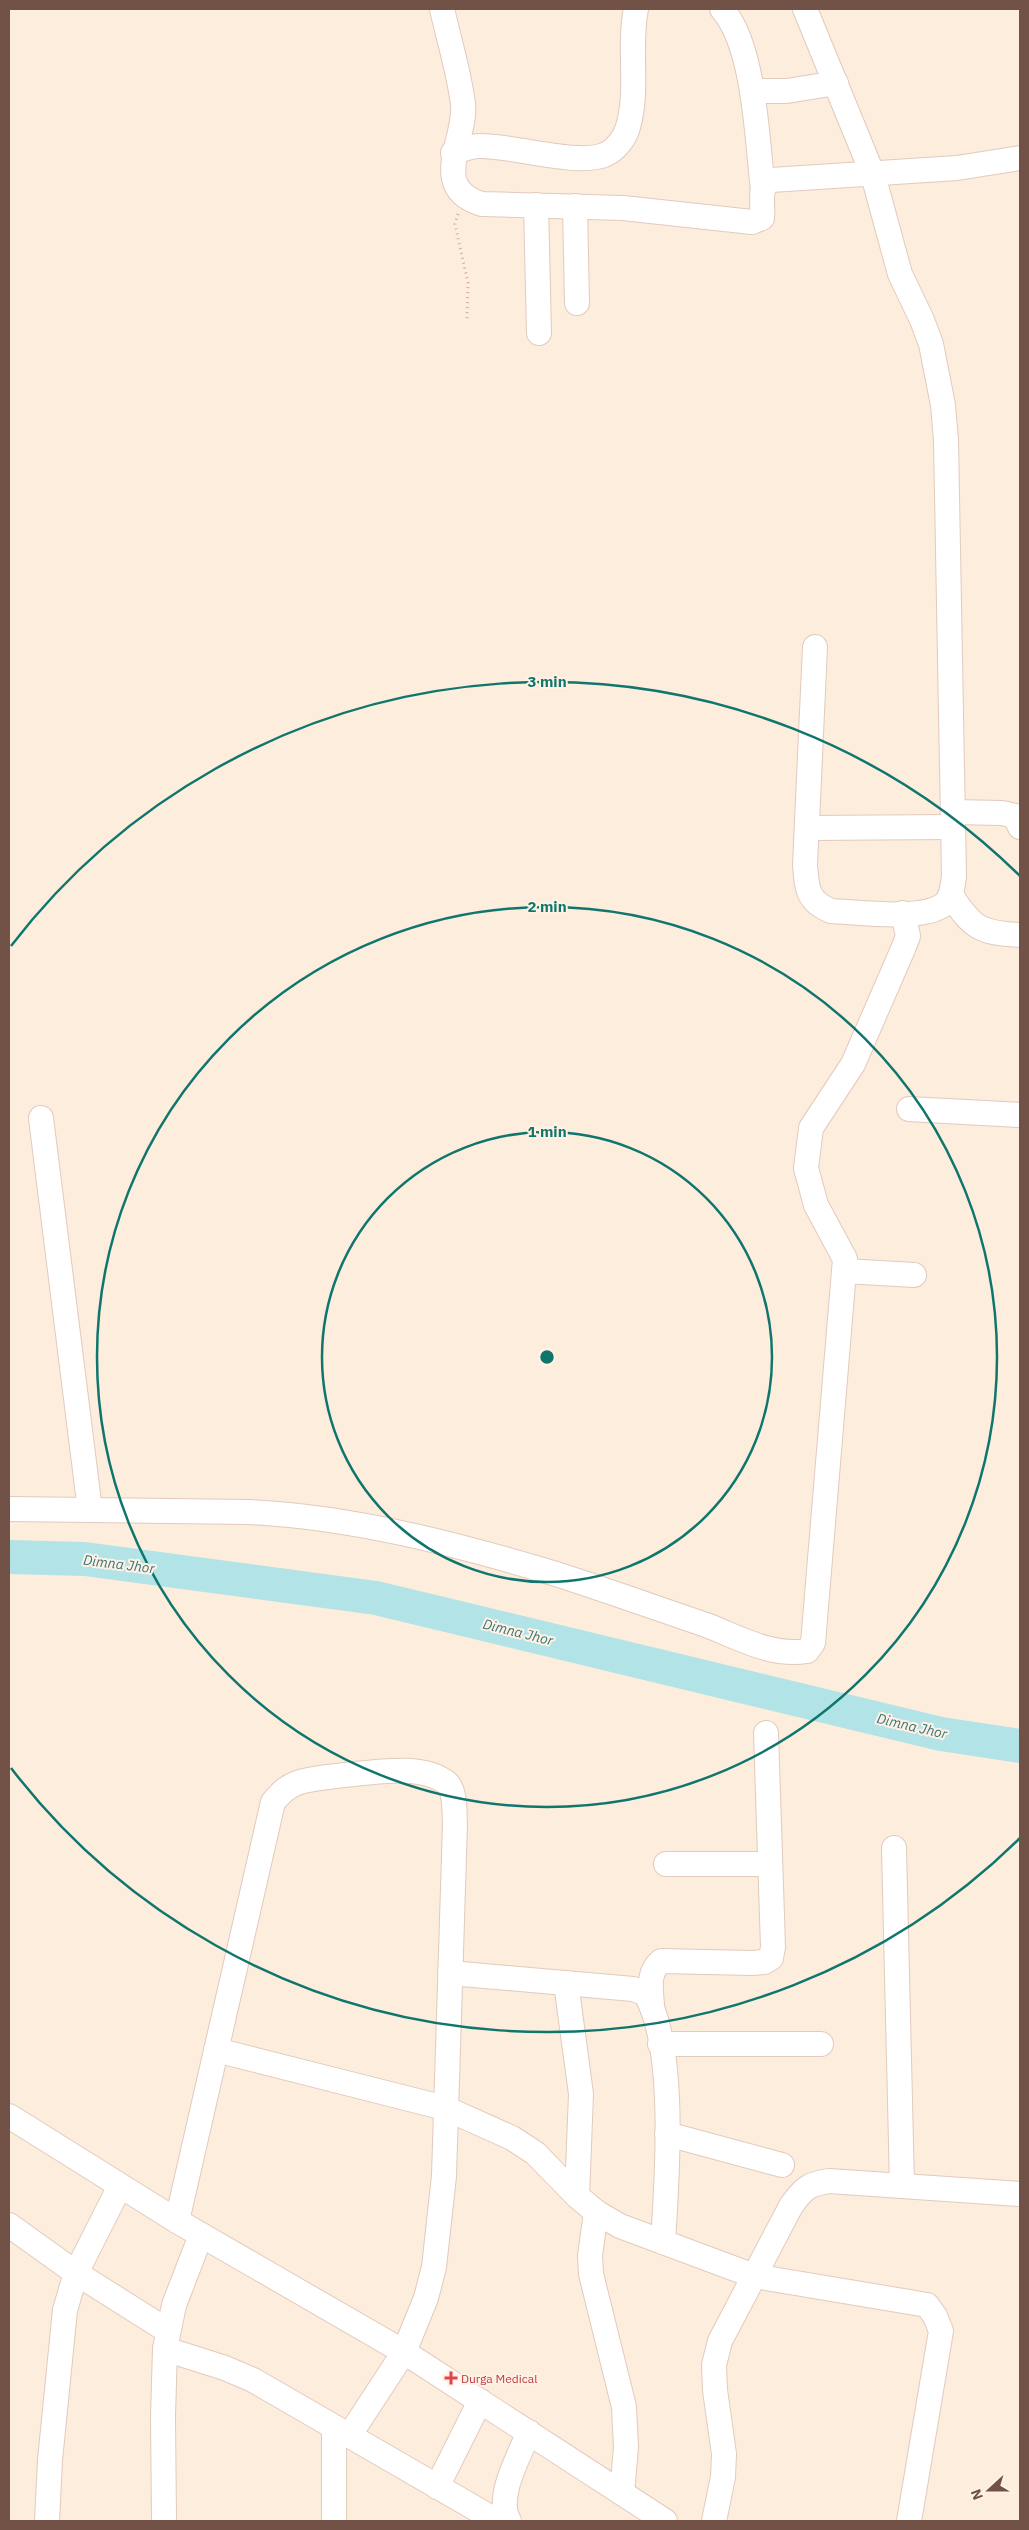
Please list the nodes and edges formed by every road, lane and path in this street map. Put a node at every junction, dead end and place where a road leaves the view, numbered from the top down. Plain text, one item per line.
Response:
1 (442, 9) edge
2 (636, 9) edge
3 (722, 9) edge
4 (805, 9) edge
5 (836, 83) junction
6 (752, 92) junction
7 (453, 153) junction
8 (1020, 158) edge
9 (873, 175) junction
10 (763, 190) junction
11 (475, 202) junction
12 (536, 205) junction
13 (575, 206) junction
14 (577, 303) dead end
15 (467, 321) dead end
16 (540, 333) dead end
17 (815, 647) dead end
18 (953, 819) junction
19 (1020, 827) edge
20 (807, 828) junction
21 (952, 895) junction
22 (903, 913) junction
23 (1020, 935) edge
24 (908, 1109) dead end
25 (1020, 1115) edge
26 (41, 1118) dead end
27 (845, 1271) junction
28 (914, 1275) dead end
29 (9, 1509) edge
30 (90, 1510) junction
31 (766, 1733) dead end
32 (894, 1848) dead end
33 (666, 1864) dead end
34 (770, 1864) junction
35 (450, 1972) junction
36 (566, 1983) junction
37 (652, 2005) junction
38 (660, 2044) junction
39 (821, 2044) dead end
40 (216, 2050) junction
41 (445, 2108) junction
42 (9, 2116) edge
43 (667, 2134) junction
44 (782, 2165) dead end
45 (120, 2186) junction
46 (902, 2186) junction
47 (1020, 2194) edge
48 (577, 2196) junction
49 (596, 2212) junction
50 (177, 2221) junction
51 (9, 2226) edge
52 (201, 2235) junction
53 (663, 2242) junction
54 (76, 2273) junction
55 (754, 2276) junction
56 (166, 2340) junction
57 (404, 2352) junction
58 (480, 2401) junction
59 (341, 2432) junction
60 (529, 2432) junction
61 (438, 2487) junction
62 (622, 2493) junction
63 (486, 2518) edge
64 (47, 2521) edge
65 (164, 2521) edge
66 (334, 2521) edge
67 (509, 2521) edge
68 (665, 2521) edge
69 (714, 2521) edge
70 (909, 2521) edge

1 - 7 street
2 - 7 street
3 - 6 street
4 - 5 street
5 - 6 street
5 - 9 street
6 - 10 street
7 - 11 street
8 - 9 street
9 - 10 street
9 - 18 street
10 - 13 street
11 - 12 street
11 - 15 path
12 - 13 street
12 - 16 street
13 - 14 street
17 - 20 street
18 - 19 street
18 - 20 street
18 - 21 street
20 - 22 street
21 - 22 street
21 - 23 street
22 - 27 street
24 - 25 street
26 - 30 street
27 - 28 street
27 - 30 street
29 - 30 street
31 - 34 street
32 - 46 street
33 - 34 street
34 - 37 street
35 - 36 street
35 - 40 street
35 - 41 street
36 - 37 street
36 - 48 street
37 - 38 street
38 - 39 street
38 - 43 street
40 - 41 street
40 - 50 street
41 - 48 street
41 - 57 street
42 - 45 street
43 - 44 street
43 - 53 street
45 - 50 street
45 - 54 street
46 - 47 street
46 - 55 street
48 - 49 street
49 - 53 street
49 - 62 street
50 - 52 street
51 - 54 street
52 - 56 street
52 - 57 street
53 - 55 street
54 - 56 street
54 - 64 street
55 - 69 street
55 - 70 street
56 - 59 street
56 - 65 street
57 - 58 street
57 - 59 street
58 - 60 street
58 - 61 street
59 - 61 street
59 - 66 street
60 - 62 street
60 - 67 street
61 - 63 street
62 - 68 street

